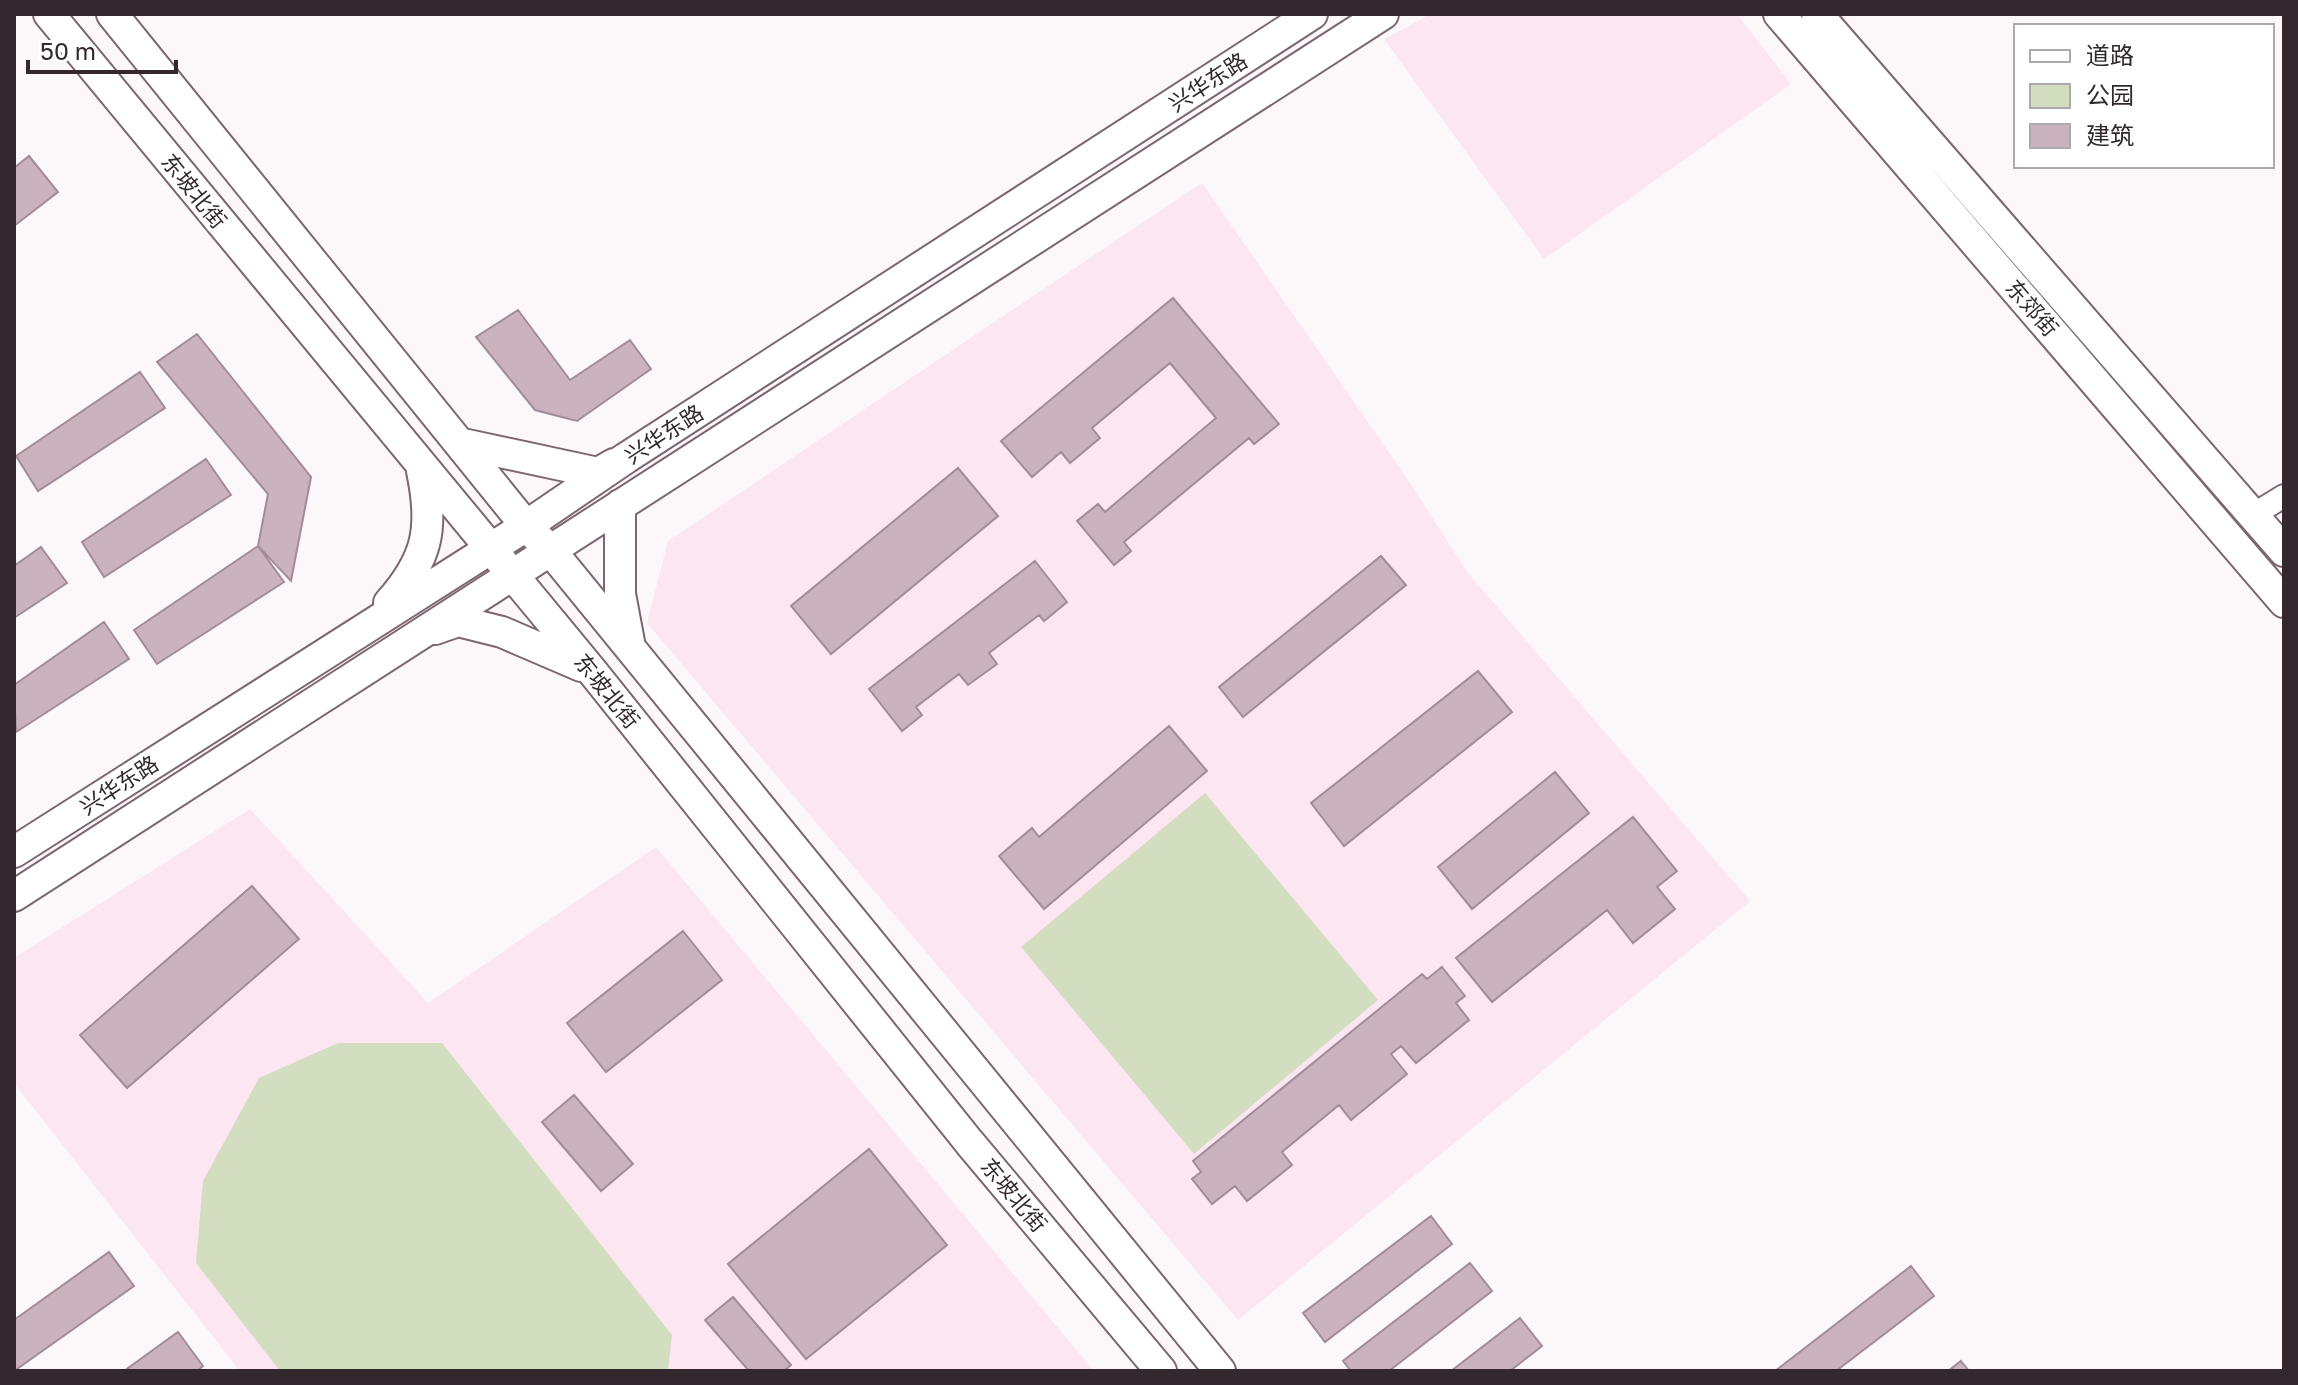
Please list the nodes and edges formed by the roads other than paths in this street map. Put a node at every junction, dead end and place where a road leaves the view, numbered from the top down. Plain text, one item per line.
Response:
1 (49, 14) edge
2 (112, 14) edge
3 (1312, 14) edge
4 (1383, 14) edge
5 (1779, 14) edge
6 (1817, 14) edge
7 (463, 444) junction
8 (626, 458) junction
9 (422, 469) junction
10 (2284, 496) edge
11 (620, 505) junction
12 (2253, 515) junction
13 (526, 526) junction
14 (490, 550) junction
15 (551, 551) junction
16 (2284, 551) edge
17 (512, 575) junction
18 (2284, 602) edge
19 (369, 625) junction
20 (418, 635) junction
21 (630, 648) junction
22 (592, 671) junction
23 (14, 852) edge
24 (14, 896) edge
25 (1161, 1371) edge
26 (1220, 1371) edge

1 - 9 main road, 东坡北街
2 - 7 main road, 东坡北街
3 - 8 main road, 兴华东路
4 - 11 main road
5 - 18 main road, 东郊街
6 - 12 main road, 东郊街
7 - 8 main road
7 - 13 main road, 东坡北街
8 - 13 main road, 兴华东路
9 - 14 main road, 东坡北街
9 - 19 main road
10 - 12 street
11 - 15 main road
11 - 21 main road
12 - 16 main road, 东郊街
13 - 14 main road, 兴华东路
13 - 15 main road, 东坡北街
14 - 17 main road, 东坡北街
14 - 19 main road, 兴华东路
15 - 17 main road
15 - 21 main road, 东坡北街
17 - 20 main road
17 - 22 main road, 东坡北街
19 - 23 main road, 兴华东路
20 - 22 main road
20 - 24 main road
21 - 26 main road, 东坡北街
22 - 25 main road, 东坡北街

